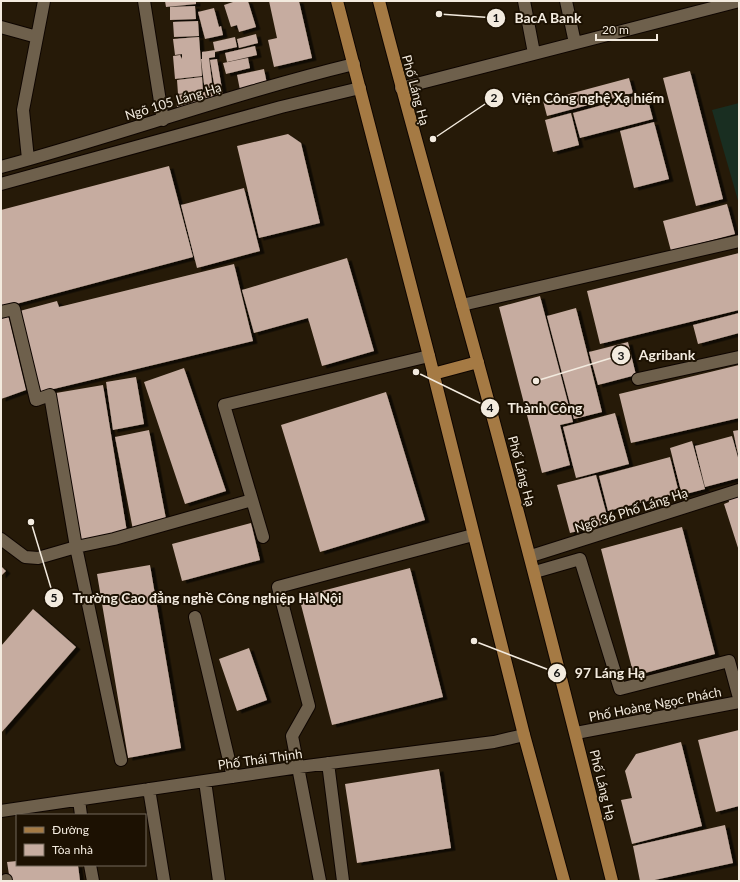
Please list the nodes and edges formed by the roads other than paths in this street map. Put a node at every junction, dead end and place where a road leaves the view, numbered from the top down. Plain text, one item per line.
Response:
1 (44, 1) edge
2 (144, 1) edge
3 (337, 1) edge
4 (379, 1) edge
5 (524, 1) edge
6 (566, 1) edge
7 (739, 1) edge
8 (1, 27) edge
9 (37, 37) junction
10 (575, 43) junction
11 (534, 53) junction
12 (354, 64) junction
13 (360, 88) junction
14 (401, 88) junction
15 (163, 120) junction
16 (28, 159) junction
17 (1, 166) edge
18 (1, 184) edge
19 (739, 241) edge
20 (462, 305) junction
21 (1, 312) edge
22 (429, 356) junction
23 (739, 356) edge
24 (478, 362) junction
25 (433, 374) junction
26 (638, 379) dead end
27 (739, 490) edge
28 (252, 500) junction
29 (474, 534) junction
30 (263, 537) dead end
31 (1, 540) edge
32 (76, 547) junction
33 (530, 556) junction
34 (534, 572) junction
35 (195, 617) dead end
36 (739, 698) edge
37 (739, 702) edge
38 (576, 733) junction
39 (524, 735) junction
40 (121, 760) dead end
41 (328, 763) junction
42 (299, 767) junction
43 (233, 777) junction
44 (205, 781) junction
45 (149, 789) junction
46 (78, 800) junction
47 (1, 811) edge
48 (81, 814) edge
49 (90, 866) edge
50 (93, 881) edge
51 (164, 881) edge
52 (219, 881) edge
53 (320, 881) edge
54 (342, 881) edge
55 (564, 881) edge
56 (612, 881) edge

1 - 9 street
2 - 15 street
3 - 12 main road
4 - 14 main road, Phố Láng Hạ
5 - 11 street
6 - 10 street
7 - 10 street
8 - 9 street
9 - 16 street
10 - 11 street
11 - 14 street
12 - 13 main road
12 - 15 street, Ngõ 105 Láng Hạ
13 - 18 street
13 - 22 main road
14 - 20 main road, Phố Láng Hạ
15 - 16 street, Ngõ 105 Láng Hạ
16 - 17 street, Ngõ 105 Láng Hạ
19 - 20 street
20 - 24 main road, Phố Láng Hạ
21 - 32 street
22 - 25 main road
22 - 28 street
23 - 26 street
24 - 25 main road
24 - 33 main road, Phố Láng Hạ
25 - 29 main road
27 - 33 street, Ngõ 36 Phố Láng Hạ
28 - 30 street
28 - 32 street
29 - 39 main road
29 - 42 street
31 - 32 street
32 - 40 street
33 - 34 main road, Phố Láng Hạ
34 - 36 street
34 - 38 main road, Phố Láng Hạ
35 - 43 street
37 - 38 street, Phố Hoàng Ngọc Phách
38 - 56 main road, Phố Láng Hạ
39 - 41 street, Phố Thái Thịnh
39 - 55 main road
41 - 42 street, Phố Thái Thịnh
41 - 54 street
42 - 43 street, Phố Thái Thịnh
42 - 53 street
43 - 44 street, Phố Thái Thịnh
44 - 45 street, Phố Thái Thịnh
44 - 52 street
45 - 46 street, Phố Thái Thịnh
45 - 51 street
46 - 47 street, Phố Thái Thịnh
46 - 48 street
49 - 50 street

